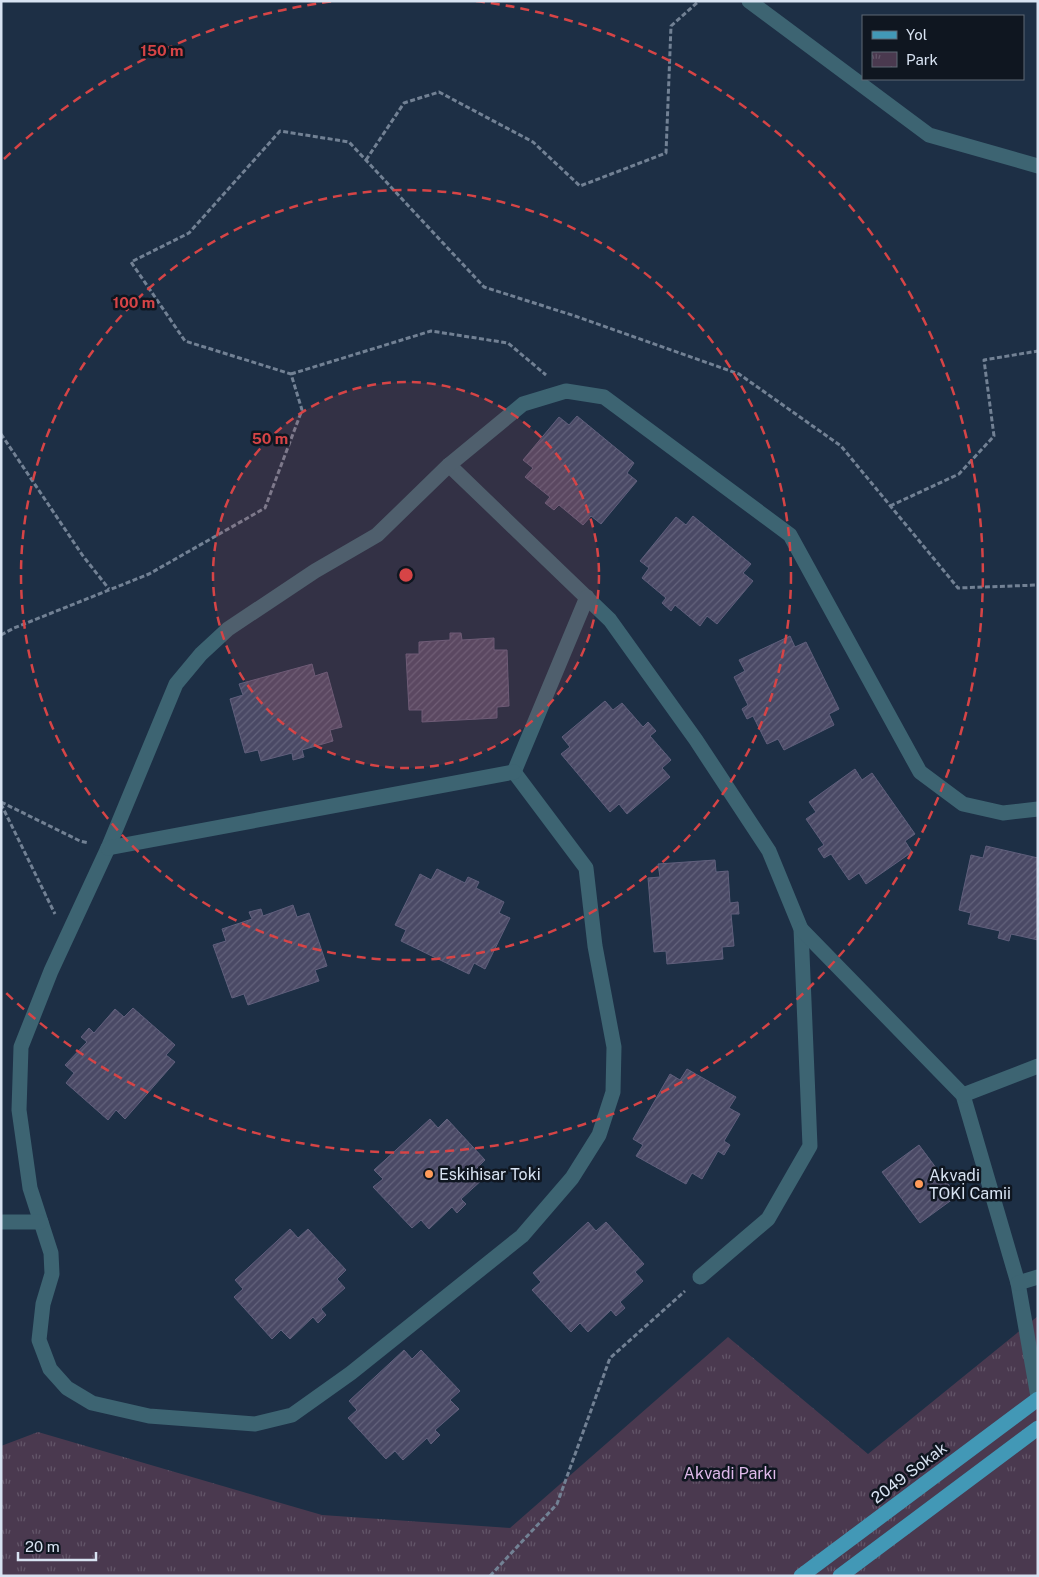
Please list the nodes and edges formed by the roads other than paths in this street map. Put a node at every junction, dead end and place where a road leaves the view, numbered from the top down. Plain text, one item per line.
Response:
1 (749, 1) edge
2 (1038, 166) edge
3 (449, 465) junction
4 (586, 597) junction
5 (514, 772) junction
6 (1038, 809) edge
7 (108, 848) junction
8 (801, 929) junction
9 (1038, 1066) edge
10 (963, 1094) junction
11 (1, 1222) edge
12 (41, 1222) junction
13 (700, 1277) road end
14 (1038, 1277) edge
15 (1018, 1283) junction
16 (1038, 1398) edge
17 (1038, 1428) edge
18 (801, 1576) edge
19 (840, 1576) edge

1 - 2 street
3 - 4 street
3 - 6 street
3 - 7 street
4 - 5 street
4 - 8 street
5 - 7 street
5 - 12 street
7 - 12 street
8 - 10 street
8 - 13 street
9 - 10 street
10 - 15 street
11 - 12 street
14 - 15 street
15 - 16 street
16 - 18 main road, 2049 Sokak
17 - 19 main road

